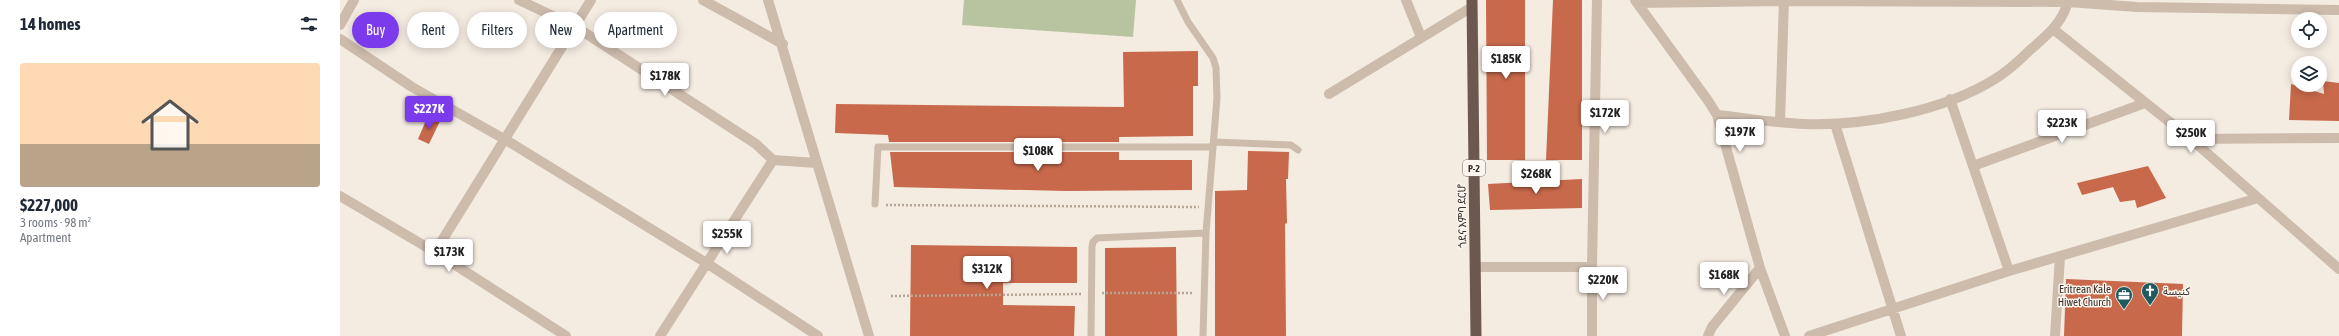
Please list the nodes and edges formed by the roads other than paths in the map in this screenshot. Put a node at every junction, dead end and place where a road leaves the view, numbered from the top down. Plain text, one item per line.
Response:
1 (354, 0) edge
2 (519, 0) edge
3 (591, 0) edge
4 (703, 0) edge
5 (768, 0) edge
6 (1177, 0) edge
7 (1406, 0) edge
8 (1597, 0) edge
9 (1784, 0) edge
10 (2068, 1) edge
11 (1636, 2) edge
12 (1472, 3) edge
13 (2339, 10) edge
14 (544, 12) edge
15 (584, 12) edge
16 (340, 25) edge
17 (2053, 29) junction
18 (586, 34) edge
19 (1421, 37) junction
20 (340, 39) edge
21 (783, 44) junction
22 (563, 48) edge
23 (1328, 94) dead end
24 (1950, 100) junction
25 (2145, 102) junction
26 (1717, 115) junction
27 (1780, 122) junction
28 (1835, 124) junction
29 (2339, 138) edge
30 (2191, 139) junction
31 (506, 140) junction
32 (1214, 145) junction
33 (1298, 150) dead end
34 (773, 160) junction
35 (816, 163) junction
36 (1973, 166) junction
37 (340, 196) edge
38 (2258, 198) junction
39 (875, 204) road end
40 (1206, 233) junction
41 (435, 252) junction
42 (2060, 257) junction
43 (708, 264) junction
44 (1475, 267) junction
45 (1592, 267) junction
46 (1760, 268) junction
47 (2339, 270) edge
48 (2009, 271) junction
49 (1893, 309) junction
50 (566, 336) edge
51 (660, 336) edge
52 (818, 336) edge
53 (868, 336) edge
54 (1091, 336) edge
55 (1204, 336) edge
56 (1476, 336) edge
57 (1592, 336) edge
58 (1708, 336) edge
59 (1785, 336) edge
60 (1809, 336) edge
61 (1901, 336) edge
62 (2055, 336) edge

1 - 16 street
2 - 14 street
3 - 15 street
4 - 21 street
5 - 21 street
6 - 32 lane
7 - 19 street
8 - 45 street
9 - 10 street
9 - 11 street
9 - 27 street
10 - 13 street
10 - 17 street
11 - 26 street
12 - 19 street
12 - 44 highway, ጎደና እምባ ደርሆ / P-2
17 - 24 street
17 - 25 street
18 - 34 street
19 - 23 street
20 - 31 street
21 - 35 street
22 - 31 street
24 - 28 street
24 - 36 street
25 - 30 street
25 - 36 street
26 - 27 street
26 - 46 street
27 - 28 street
28 - 49 street
29 - 30 street
30 - 38 street
31 - 41 street
31 - 43 street
32 - 33 lane
32 - 39 lane
32 - 40 lane
34 - 35 street
34 - 43 street
35 - 53 street
36 - 48 street
37 - 41 street
38 - 42 street
38 - 47 street
40 - 54 lane
40 - 55 lane
41 - 50 street
42 - 48 street
42 - 62 street
43 - 51 street
43 - 52 street
44 - 45 street
44 - 56 highway, ጎደና እምባ ደርሆ / P-2
45 - 57 street
46 - 58 street
46 - 59 street
48 - 49 street
49 - 60 street
49 - 61 street

